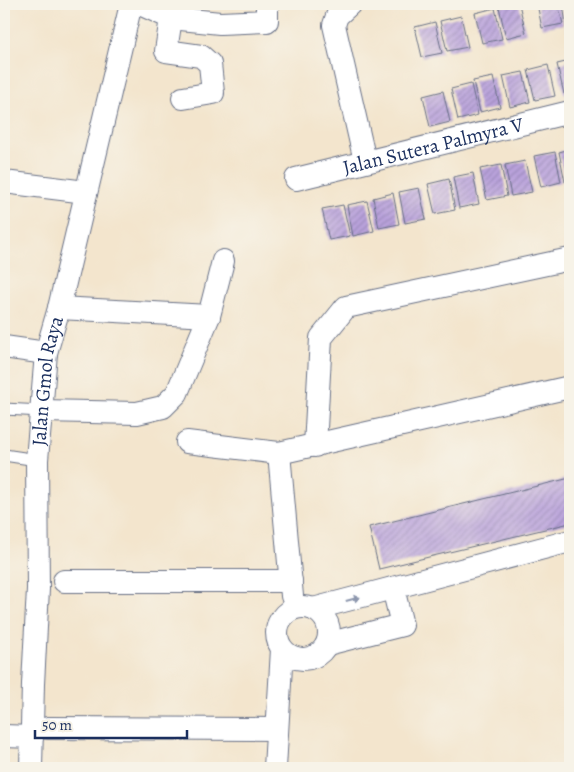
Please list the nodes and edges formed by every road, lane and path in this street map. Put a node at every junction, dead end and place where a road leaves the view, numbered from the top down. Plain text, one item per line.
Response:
1 (131, 4) edge
2 (140, 4) edge
3 (267, 4) edge
4 (350, 4) edge
5 (171, 18) junction
6 (183, 98) dead end
7 (570, 112) edge
8 (365, 161) junction
9 (296, 179) dead end
10 (4, 182) edge
11 (86, 192) junction
12 (570, 259) edge
13 (222, 261) dead end
14 (59, 308) junction
15 (209, 316) junction
16 (4, 347) edge
17 (46, 353) junction
18 (570, 386) edge
19 (4, 409) edge
20 (42, 411) junction
21 (187, 442) dead end
22 (315, 446) junction
23 (279, 454) junction
24 (4, 455) edge
25 (37, 460) junction
26 (570, 541) edge
27 (64, 581) dead end
28 (291, 581) junction
29 (393, 588) junction
30 (303, 609) junction
31 (327, 644) junction
32 (282, 649) junction
33 (277, 729) junction
34 (40, 733) junction
35 (4, 736) edge
36 (31, 768) edge
37 (275, 768) edge

1 - 11 street, Jalan Gmol Raya
2 - 5 street
3 - 5 street
4 - 8 street
5 - 6 street
7 - 8 street, Jalan Sutera Palmyra V
8 - 9 street, Jalan Sutera Palmyra V
10 - 11 street
11 - 14 street, Jalan Gmol Raya
12 - 22 street
13 - 15 street
14 - 15 street
14 - 17 street, Jalan Gmol Raya
15 - 20 street
16 - 17 street
17 - 20 street, Jalan Gmol Raya
18 - 22 street
19 - 20 lane
20 - 25 street, Jalan Gmol Raya
21 - 23 street
22 - 23 street
23 - 28 street
24 - 25 lane
25 - 34 street, Jalan Gmol Raya
26 - 29 street
27 - 28 street
28 - 30 street
30 -> 29 street
29 - 31 street
30 - 31 street
30 - 32 street
31 - 32 street
32 - 33 street
33 - 34 street
33 - 37 street
34 - 35 street
34 - 36 street, Jalan Gmol Raya

